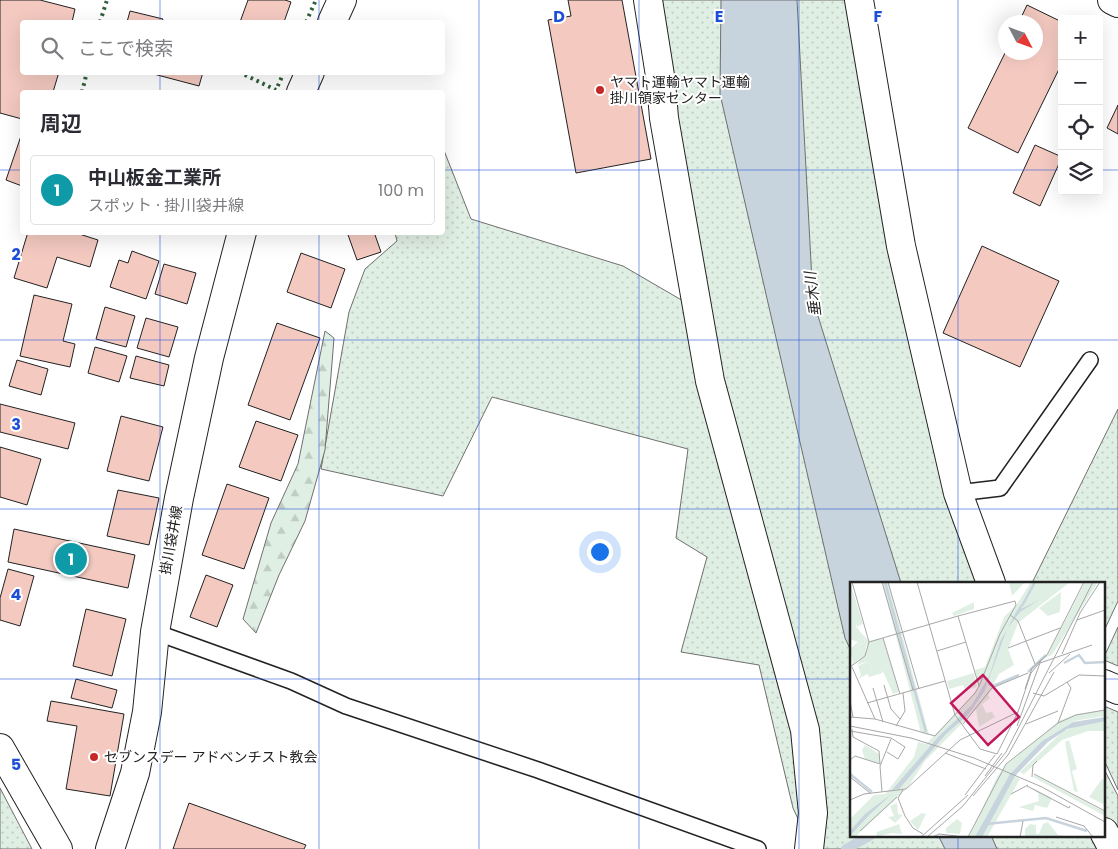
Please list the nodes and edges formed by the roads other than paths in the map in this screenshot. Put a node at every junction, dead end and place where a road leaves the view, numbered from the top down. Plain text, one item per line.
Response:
1 (342, 0) edge
2 (648, 0) edge
3 (859, 0) edge
4 (1112, 0) edge
5 (1118, 3) edge
6 (333, 20) edge
7 (309, 75) edge
8 (302, 90) edge
9 (241, 235) edge
10 (1090, 360) dead end
11 (958, 493) junction
12 (991, 582) edge
13 (155, 632) junction
14 (1106, 685) edge
15 (1118, 690) edge
16 (0, 748) edge
17 (1106, 836) edge
18 (58, 849) edge
19 (110, 849) edge
20 (758, 849) edge
21 (809, 849) edge
22 (1112, 849) edge

1 - 6 street
2 - 21 street
3 - 11 street
4 - 5 street
7 - 8 street
9 - 13 street, 掛川袋井線
10 - 11 lane
11 - 12 street
13 - 19 street, 掛川袋井線
13 - 20 lane
14 - 15 street
16 - 18 street
17 - 22 street

